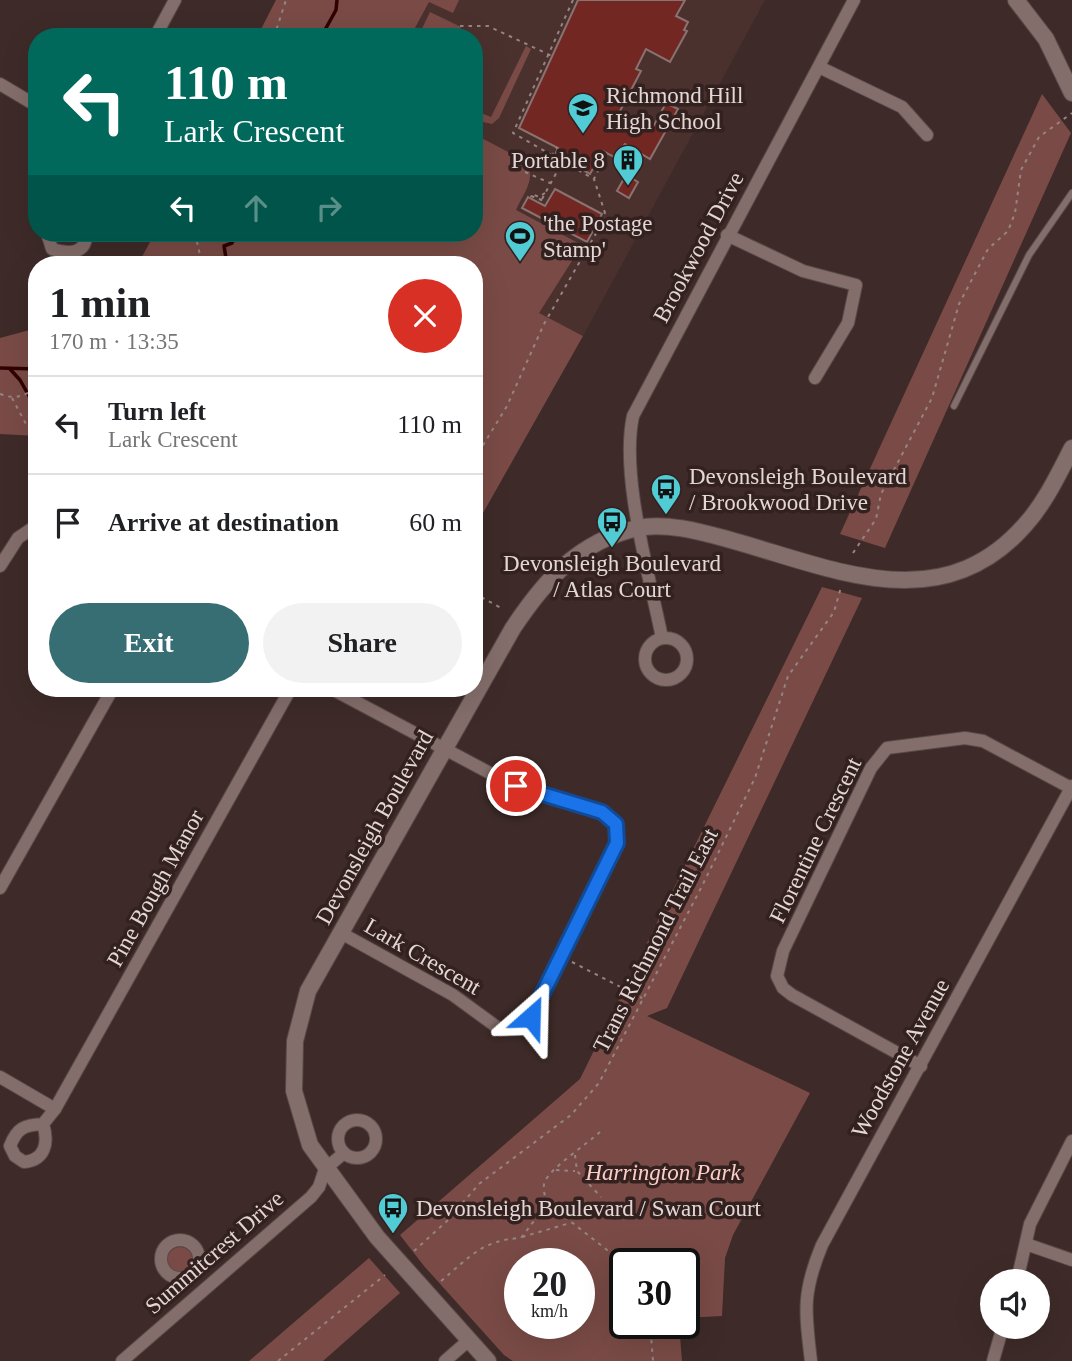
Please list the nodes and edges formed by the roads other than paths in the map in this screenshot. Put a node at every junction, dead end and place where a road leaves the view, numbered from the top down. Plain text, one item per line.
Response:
1 (175, 0) edge
2 (854, 0) edge
3 (1016, 0) edge
4 (160, 28) edge
5 (820, 67) junction
6 (0, 85) edge
7 (1072, 93) edge
8 (28, 101) edge
9 (927, 135) dead end
10 (1072, 194) edge
11 (727, 235) junction
12 (50, 242) edge
13 (85, 242) edge
14 (816, 378) dead end
15 (954, 406) dead end
16 (1072, 448) edge
17 (640, 527) junction
18 (28, 530) edge
19 (0, 566) edge
20 (662, 638) dead end
21 (483, 680) edge
22 (108, 697) edge
23 (286, 697) edge
24 (346, 697) edge
25 (473, 697) edge
26 (443, 750) junction
27 (1071, 787) edge
28 (0, 888) edge
29 (341, 933) junction
30 (921, 1066) junction
31 (0, 1077) edge
32 (55, 1109) junction
33 (43, 1125) dead end
34 (1072, 1141) edge
35 (344, 1153) dead end
36 (325, 1169) junction
37 (1026, 1244) junction
38 (1072, 1260) edge
39 (1020, 1269) edge
40 (191, 1275) dead end
41 (201, 1289) junction
42 (999, 1339) edge
43 (469, 1340) junction
44 (122, 1361) edge
45 (445, 1361) edge
46 (488, 1361) edge
47 (811, 1361) edge
48 (993, 1361) edge

1 - 4 street
2 - 5 street, Brookwood Drive
3 - 7 street
5 - 9 street
5 - 11 street, Brookwood Drive
6 - 8 street
10 - 15 lane
11 - 14 street
11 - 17 street, Brookwood Drive
12 - 13 street
16 - 17 street, Devonsleigh Boulevard
17 - 20 street, Brookwood Drive
17 - 21 street, Devonsleigh Boulevard
18 - 19 street
22 - 28 street
23 - 32 street, Pine Bough Manor
24 - 26 street
25 - 26 street, Devonsleigh Boulevard
26 - 29 street, Devonsleigh Boulevard
26 - 29 street, Lark Crescent
27 - 30 street, Woodstone Avenue
27 - 30 street, Florentine Crescent
29 - 36 street, Devonsleigh Boulevard
30 - 47 street, Woodstone Avenue
31 - 32 street
32 - 33 street, Pine Bough Manor
34 - 37 street
35 - 36 street
36 - 41 street, Summitcrest Drive
36 - 43 street, Devonsleigh Boulevard
37 - 38 street
37 - 39 street
40 - 41 street
41 - 44 street, Summitcrest Drive
42 - 48 street
43 - 45 street
43 - 46 street, Devonsleigh Boulevard

